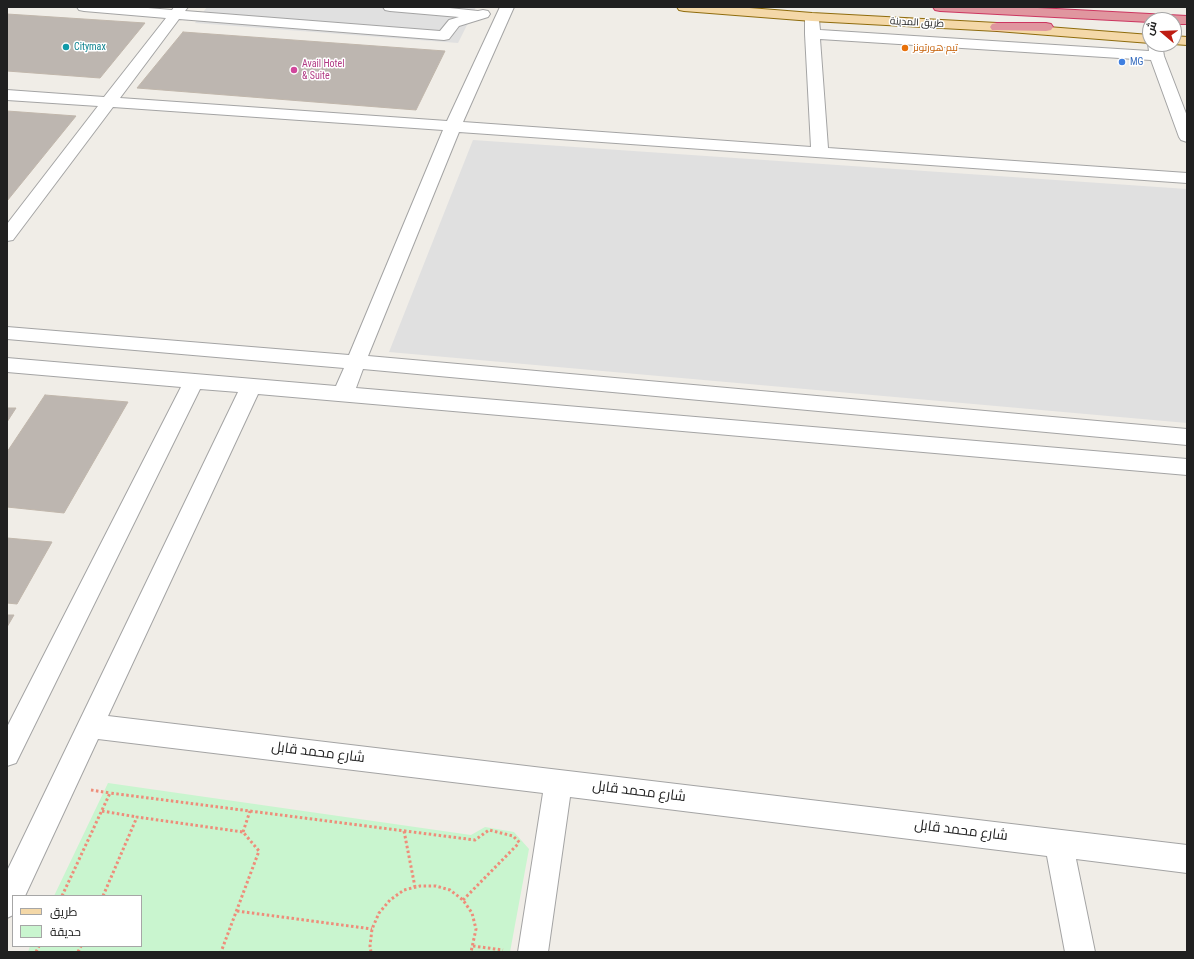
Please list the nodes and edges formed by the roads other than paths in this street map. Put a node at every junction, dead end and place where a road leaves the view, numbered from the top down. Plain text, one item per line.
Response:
1 (84, 7) edge
2 (390, 7) edge
3 (499, 7) edge
4 (507, 7) edge
5 (684, 7) edge
6 (940, 7) edge
7 (178, 10) edge
8 (483, 14) junction
9 (812, 17) junction
10 (1187, 20) edge
11 (997, 27) junction
12 (1142, 29) edge
13 (812, 34) junction
14 (1142, 38) edge
15 (1142, 49) edge
16 (1157, 52) edge
17 (7, 95) edge
18 (107, 102) junction
19 (453, 126) junction
20 (1187, 137) edge
21 (820, 153) junction
22 (1187, 178) edge
23 (7, 236) edge
24 (7, 334) edge
25 (356, 362) junction
26 (7, 365) edge
27 (194, 381) junction
28 (251, 386) junction
29 (343, 394) junction
30 (1187, 437) edge
31 (1187, 467) edge
32 (91, 726) junction
33 (7, 754) edge
34 (558, 782) junction
35 (1059, 843) junction
36 (1187, 859) edge
37 (7, 903) edge
38 (533, 952) edge
39 (1080, 952) edge

1 - 7 street
2 - 8 street
3 - 8 street
4 - 19 street
5 - 9 main road, طريق المدينة
6 - 10 highway
7 - 8 street
7 - 18 street
9 - 11 main road, طريق المدينة
9 - 13 street
11 - 12 highway
11 - 14 main road, طريق المدينة
13 - 15 street
13 - 21 street
16 - 20 street
17 - 18 street
18 - 19 street
18 - 23 street
19 - 21 street
19 - 25 street
21 - 22 street
24 - 25 street
25 - 29 street
25 - 30 street
26 - 27 street
27 - 28 street
27 - 33 street
28 - 29 street
28 - 32 street
29 - 31 street
32 - 34 street, شارع محمد قابل
32 - 37 street
34 - 35 street, شارع محمد قابل
34 - 38 street
35 - 36 street, شارع محمد قابل
35 - 39 street

